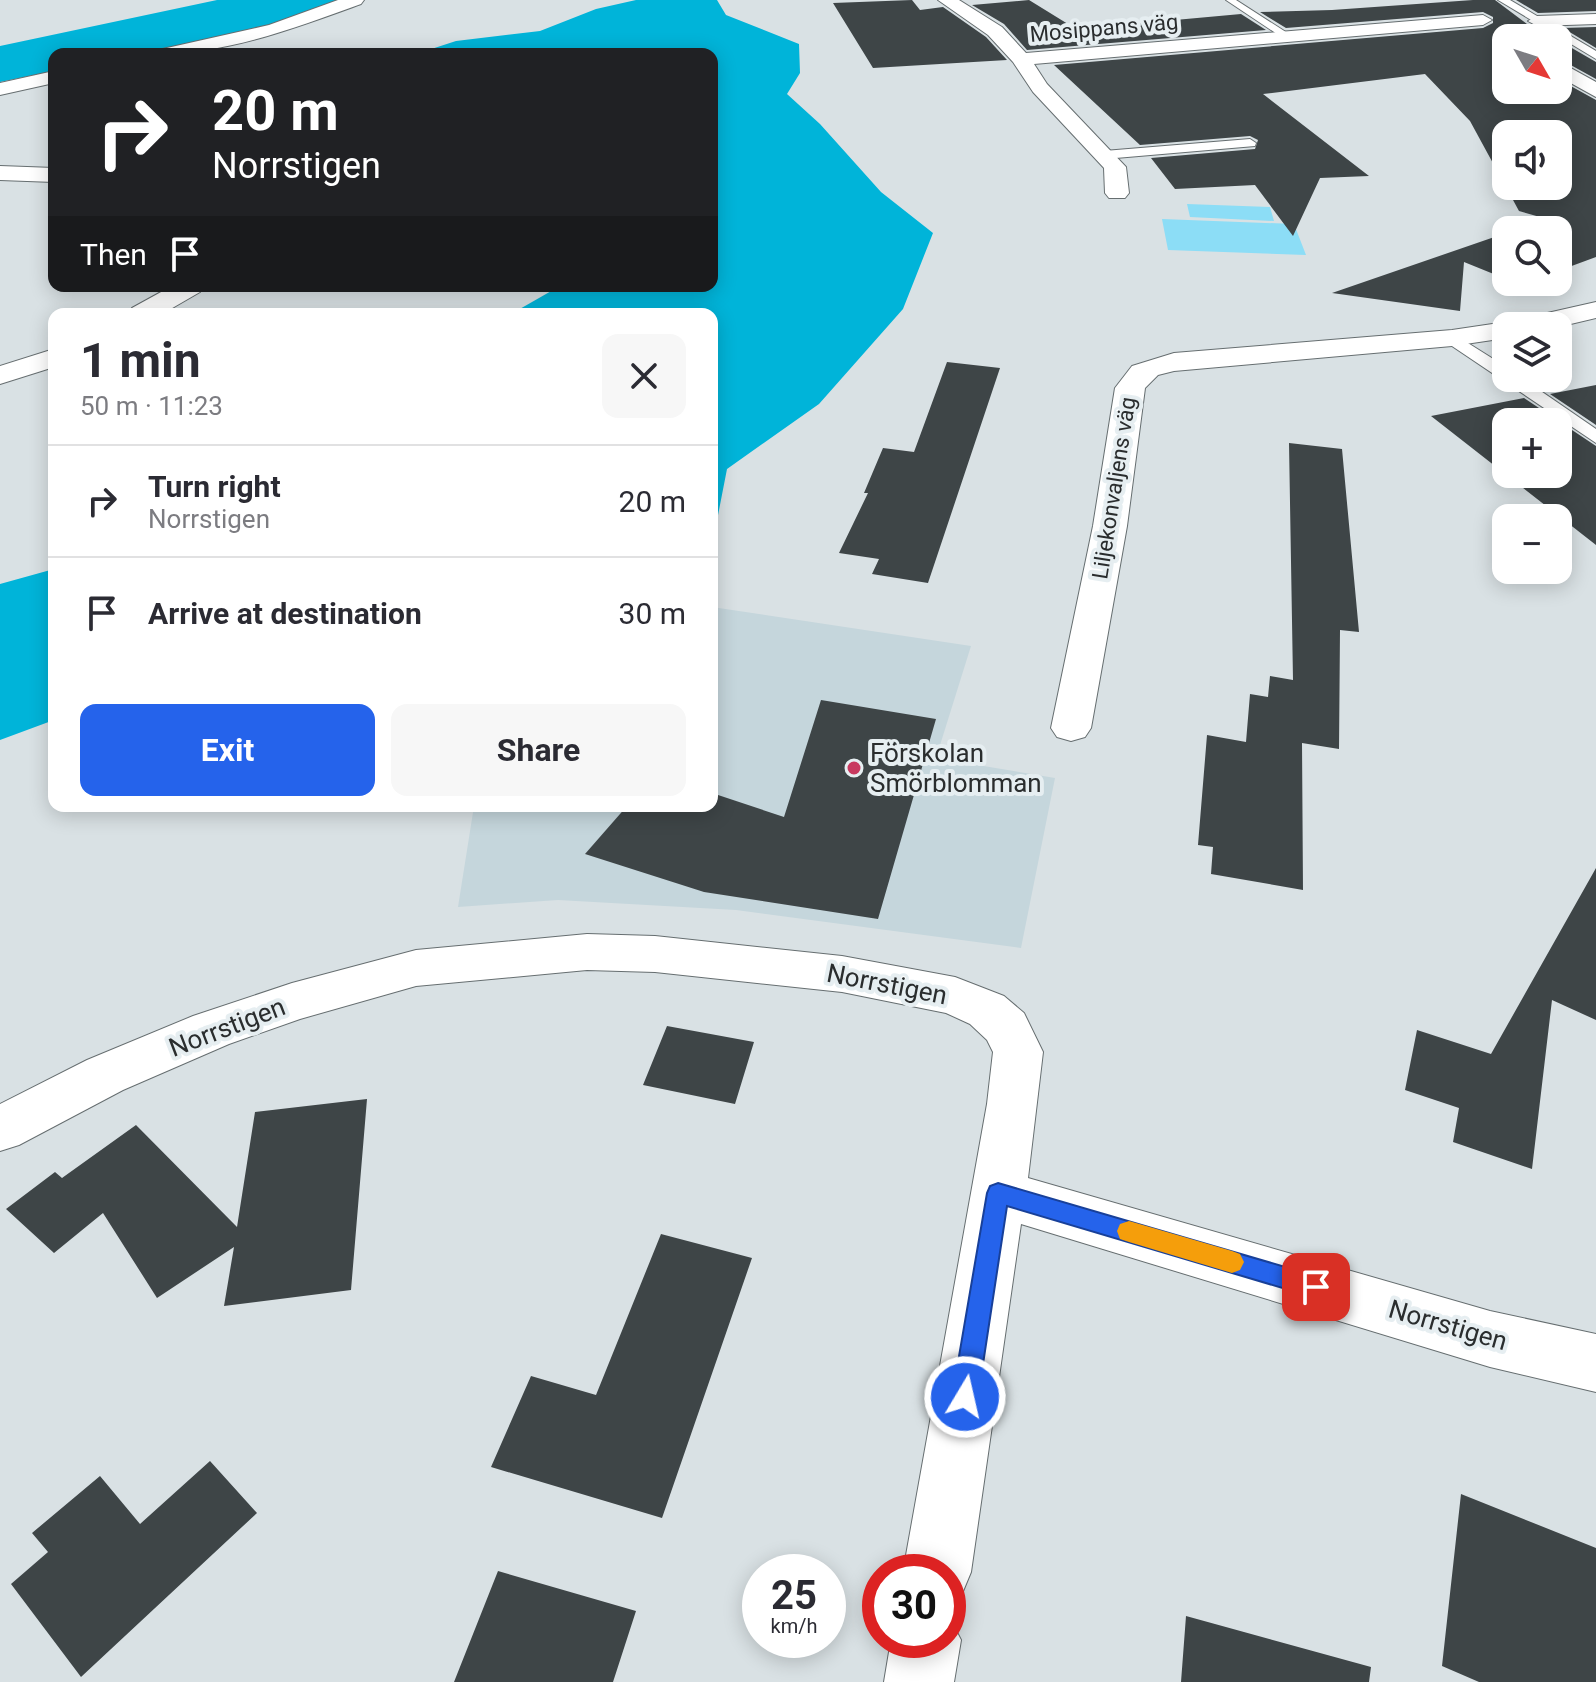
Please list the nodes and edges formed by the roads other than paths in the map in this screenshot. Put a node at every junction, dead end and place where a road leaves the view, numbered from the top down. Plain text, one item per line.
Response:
1 (355, 0) edge
2 (947, 0) edge
3 (1503, 0) edge
4 (1230, 1) edge
5 (1462, 7) dead end
6 (1534, 19) junction
7 (1596, 19) edge
8 (1497, 23) junction
9 (1287, 36) junction
10 (191, 48) edge
11 (1596, 56) edge
12 (1021, 59) junction
13 (1572, 76) edge
14 (48, 78) edge
15 (0, 89) edge
16 (1596, 91) edge
17 (1250, 143) dead end
18 (1104, 155) junction
19 (0, 173) edge
20 (48, 175) edge
21 (1117, 193) dead end
22 (180, 292) edge
23 (152, 308) edge
24 (1596, 310) edge
25 (1572, 315) edge
26 (1492, 332) edge
27 (1452, 338) junction
28 (48, 360) edge
29 (1492, 365) edge
30 (0, 375) edge
31 (1531, 392) edge
32 (1596, 437) edge
33 (1071, 728) dead end
34 (0, 1129) edge
35 (998, 1193) junction
36 (1596, 1363) edge
37 (940, 1554) edge
38 (923, 1658) edge
39 (919, 1682) edge

1 - 10 street
2 - 12 street
3 - 6 lane
4 - 9 lane
5 - 8 street
6 - 7 street
6 - 8 lane
6 - 11 lane
8 - 9 street, Mosippans väg
9 - 12 street, Mosippans väg
12 - 18 street
13 - 16 street
14 - 15 street
17 - 18 lane
18 - 21 street
19 - 20 street
22 - 23 street
24 - 25 street
26 - 27 street, Liljekonvaljens väg
27 - 29 lane
27 - 33 street, Liljekonvaljens väg
28 - 30 street
31 - 32 lane
34 - 35 street, Norrstigen
35 - 36 street, Norrstigen
35 - 37 street
38 - 39 street

